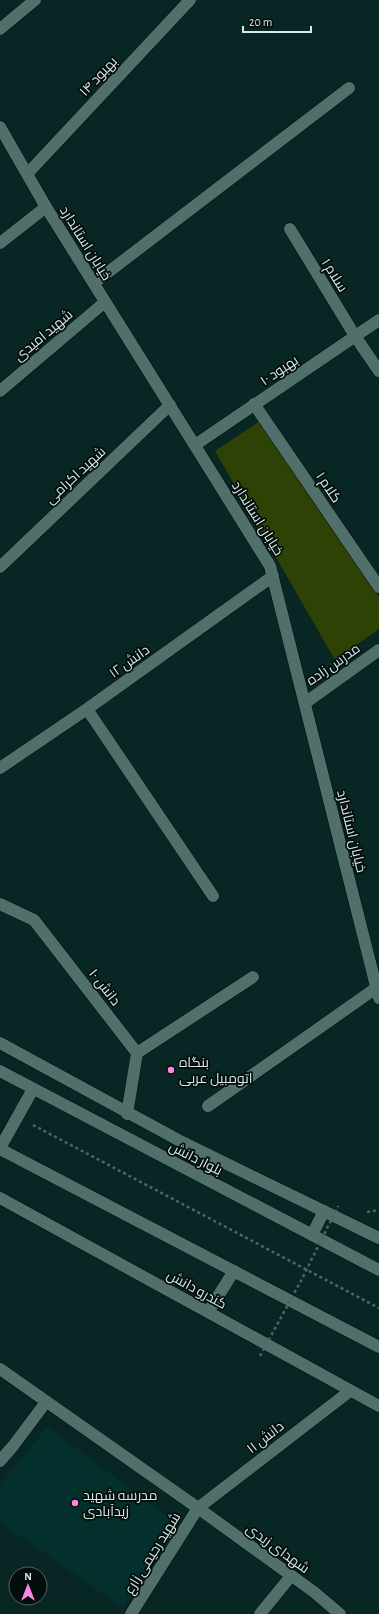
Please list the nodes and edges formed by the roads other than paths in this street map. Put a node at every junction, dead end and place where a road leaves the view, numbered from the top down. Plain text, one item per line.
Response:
1 (35, 0) edge
2 (190, 0) edge
3 (0, 29) edge
4 (350, 88) dead end
5 (0, 127) edge
6 (28, 173) junction
7 (46, 207) junction
8 (290, 230) dead end
9 (0, 243) edge
10 (94, 283) junction
11 (105, 302) junction
12 (379, 320) edge
13 (355, 336) junction
14 (379, 371) edge
15 (0, 391) edge
16 (254, 404) junction
17 (170, 406) junction
18 (195, 444) junction
19 (0, 567) edge
20 (273, 576) junction
21 (379, 587) edge
22 (379, 650) edge
23 (305, 703) junction
24 (87, 709) junction
25 (0, 768) edge
26 (213, 896) dead end
27 (0, 904) edge
28 (253, 977) dead end
29 (378, 991) edge
30 (0, 1043) edge
31 (137, 1053) junction
32 (0, 1071) edge
33 (33, 1089) junction
34 (208, 1106) dead end
35 (127, 1114) junction
36 (0, 1148) edge
37 (0, 1198) edge
38 (324, 1211) junction
39 (312, 1235) junction
40 (379, 1238) edge
41 (379, 1270) edge
42 (234, 1271) junction
43 (208, 1312) junction
44 (379, 1346) edge
45 (0, 1369) edge
46 (350, 1391) junction
47 (46, 1402) junction
48 (379, 1406) edge
49 (0, 1461) edge
50 (198, 1508) junction
51 (291, 1576) junction
52 (132, 1614) edge
53 (260, 1614) edge
54 (340, 1614) edge

1 - 3 street
2 - 6 street, بهبود ۱۴
4 - 10 street
5 - 6 street, خیابان استاندارد
6 - 7 street, خیابان استاندارد
7 - 9 street
7 - 10 street, خیابان استاندارد
8 - 13 street, سلام ۱
10 - 11 street, خیابان استاندارد
11 - 15 street, شهید امیدی
11 - 17 street, خیابان استاندارد
12 - 13 street, بهبود ۱۰
13 - 14 street, سلام ۱
13 - 16 street, بهبود ۱۰
16 - 18 street, بهبود ۱۰
16 - 21 street, کلام ۱
17 - 18 street, خیابان استاندارد
17 - 19 street, شهید اکرامی
18 - 20 street, خیابان استاندارد
20 - 23 street, خیابان استاندارد
20 - 24 street, دانش ۱۲
22 - 23 street, مدرس زاده
23 - 29 street, خیابان استاندارد
24 - 25 street, دانش ۱۲
24 - 26 street
27 - 31 street, دانش ۱۰
28 - 31 street
29 - 34 street
30 - 35 street
31 - 35 street
32 - 33 street, بلوار دانش
33 - 36 street
33 - 39 street, بلوار دانش
35 - 38 street
36 - 42 street
37 - 43 street, کندرو دانش
38 - 39 street
38 - 40 street
39 - 41 street, بلوار دانش
42 - 43 street
42 - 44 street
43 - 46 street, کندرو دانش
45 - 47 street, شهدای زیدی
46 - 48 street, کندرو دانش
46 - 50 street, دانش ۱۱
47 - 49 street
47 - 50 street, شهدای زیدی
50 - 51 street, شهدای زیدی
50 - 52 street, شهید رحیمی زارع
51 - 53 street
51 - 54 street, شهدای زیدی

